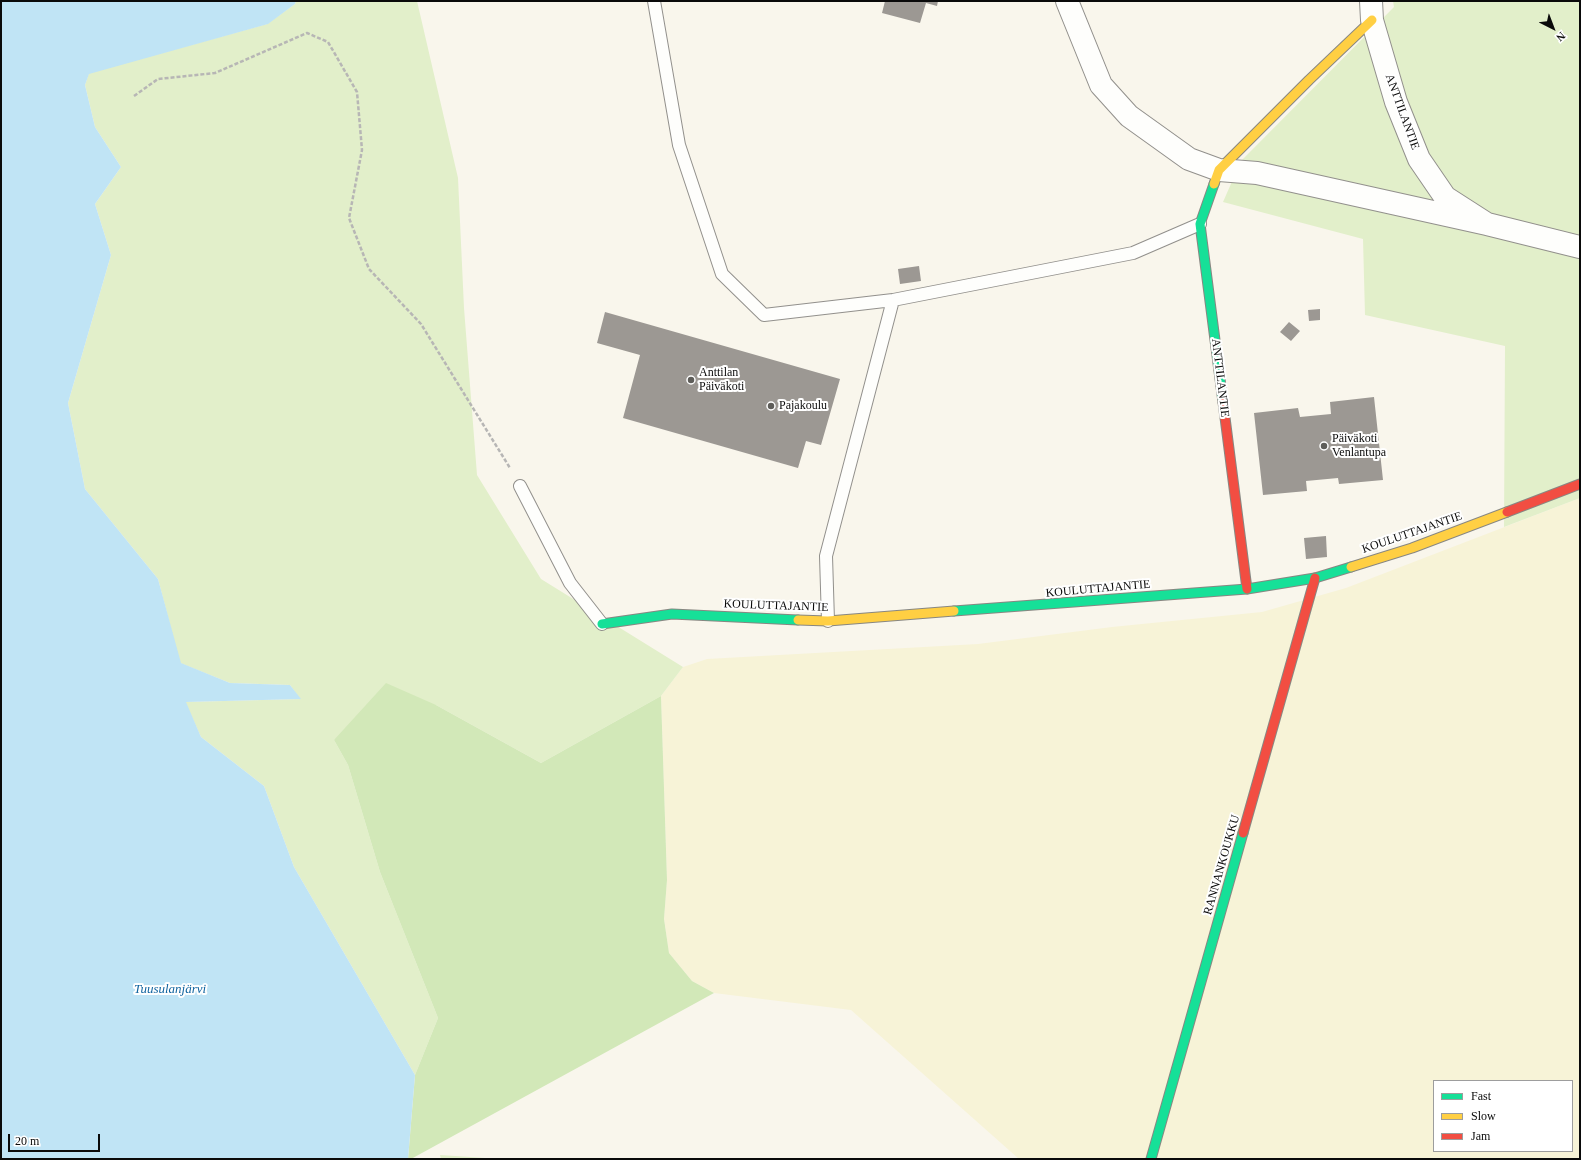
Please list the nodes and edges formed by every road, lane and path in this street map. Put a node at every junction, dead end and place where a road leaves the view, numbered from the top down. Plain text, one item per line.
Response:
1 (654, 1) edge
2 (1067, 1) edge
3 (1372, 10) edge
4 (134, 96) dead end
5 (1219, 170) junction
6 (1200, 224) junction
7 (1487, 224) junction
8 (1580, 248) edge
9 (893, 300) junction
10 (1580, 484) edge
11 (520, 486) joint
12 (1315, 578) junction
13 (1247, 589) junction
14 (828, 621) junction
15 (602, 624) joint
16 (1151, 1159) edge

1 - 9 lane
2 - 5 street, ANTTILANTIE
3 - 5 street, ANTTILANTIE
3 - 7 street, ANTTILANTIE
4 - 11 path
5 - 6 street, ANTTILANTIE
5 - 7 street, ANTTILANTIE
6 - 9 lane
6 - 13 street, ANTTILANTIE
7 - 8 street, ANTTILANTIE
9 - 14 lane
10 - 12 street, KOULUTTAJANTIE
11 - 15 lane
12 - 13 street, KOULUTTAJANTIE
12 - 16 street, RANNANKOUKKU
13 - 14 street, KOULUTTAJANTIE
14 - 15 street, KOULUTTAJANTIE

